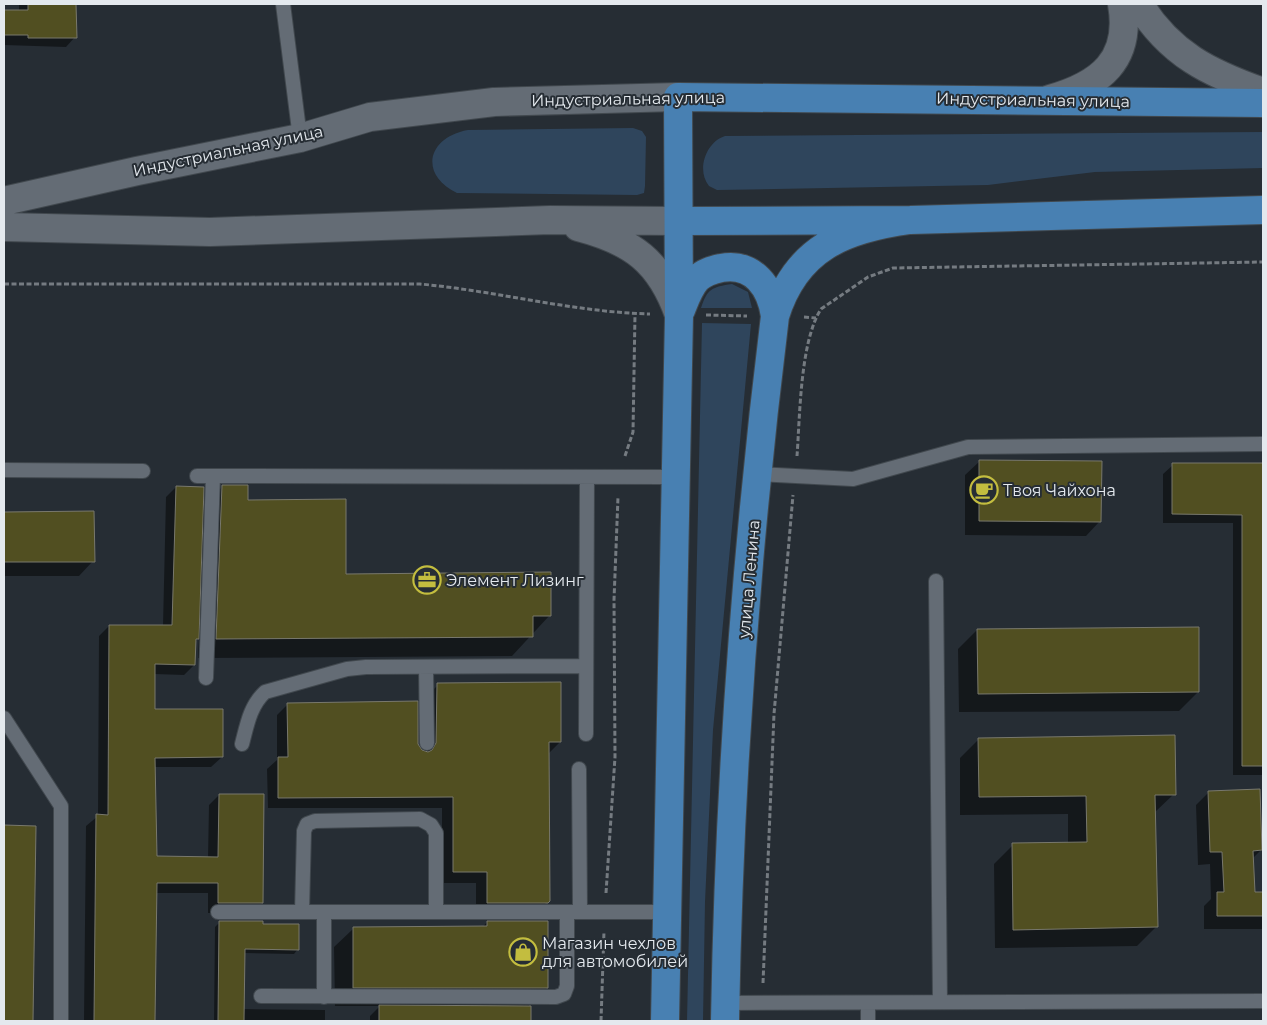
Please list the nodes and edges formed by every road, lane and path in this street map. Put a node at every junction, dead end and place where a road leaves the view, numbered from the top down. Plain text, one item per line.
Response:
1 (283, 4) edge
2 (1122, 4) edge
3 (1139, 4) edge
4 (1263, 92) edge
5 (678, 97) junction
6 (1046, 100) junction
7 (1263, 103) edge
8 (300, 138) junction
9 (4, 201) edge
10 (1263, 210) edge
11 (550, 220) junction
12 (910, 220) junction
13 (679, 221) junction
14 (4, 227) edge
15 (1263, 262) edge
16 (4, 284) edge
17 (635, 314) junction
18 (679, 315) junction
19 (775, 316) junction
20 (816, 318) junction
21 (1263, 444) edge
22 (4, 470) edge
23 (143, 471) dead end
24 (758, 474) junction
25 (197, 476) dead end
26 (213, 476) junction
27 (587, 477) junction
28 (619, 477) junction
29 (676, 477) junction
30 (795, 477) junction
31 (936, 581) dead end
32 (586, 666) junction
33 (426, 667) junction
34 (206, 678) dead end
35 (4, 718) edge
36 (586, 734) dead end
37 (427, 743) dead end
38 (242, 744) dead end
39 (579, 769) dead end
40 (218, 912) dead end
41 (302, 912) junction
42 (324, 912) junction
43 (436, 912) junction
44 (573, 912) junction
45 (605, 912) junction
46 (668, 912) junction
47 (261, 996) dead end
48 (324, 997) junction
49 (1263, 1001) edge
50 (940, 1002) junction
51 (762, 1003) junction
52 (868, 1003) junction
53 (725, 1012) edge
54 (61, 1021) edge
55 (601, 1021) edge
56 (665, 1021) edge
57 (868, 1021) edge

1 - 8 lane
2 - 6 main road
3 - 4 main road
5 - 6 main road, Индустриальная улица
5 - 8 main road, Индустриальная улица
5 - 13 main road
6 - 7 main road, Индустриальная улица
8 - 9 main road, Индустриальная улица
10 - 12 main road
11 - 13 main road
11 - 14 main road
11 - 18 main road
12 - 13 main road
12 - 19 main road, улица Ленина
13 - 18 main road
15 - 20 path
16 - 17 path
17 - 18 path
17 - 28 path
18 - 19 path
18 - 19 main road
18 - 29 main road
19 - 20 path
19 - 24 main road, улица Ленина
20 - 30 path
21 - 30 lane
22 - 23 lane
24 - 30 lane
24 - 53 main road, улица Ленина
25 - 26 lane
26 - 27 lane
26 - 34 lane
27 - 28 lane
27 - 32 lane
28 - 29 lane
28 - 45 path
29 - 46 main road
30 - 51 path
31 - 50 lane
32 - 33 lane
32 - 36 lane
33 - 37 lane
33 - 38 lane
35 - 54 lane
39 - 44 lane
40 - 41 lane
41 - 42 lane
41 - 43 lane
42 - 43 lane
42 - 48 lane
43 - 44 lane
44 - 45 lane
44 - 48 lane
45 - 46 lane
45 - 55 path
46 - 56 main road
47 - 48 lane
49 - 50 lane
50 - 52 lane
51 - 52 lane
51 - 53 lane
52 - 57 lane

